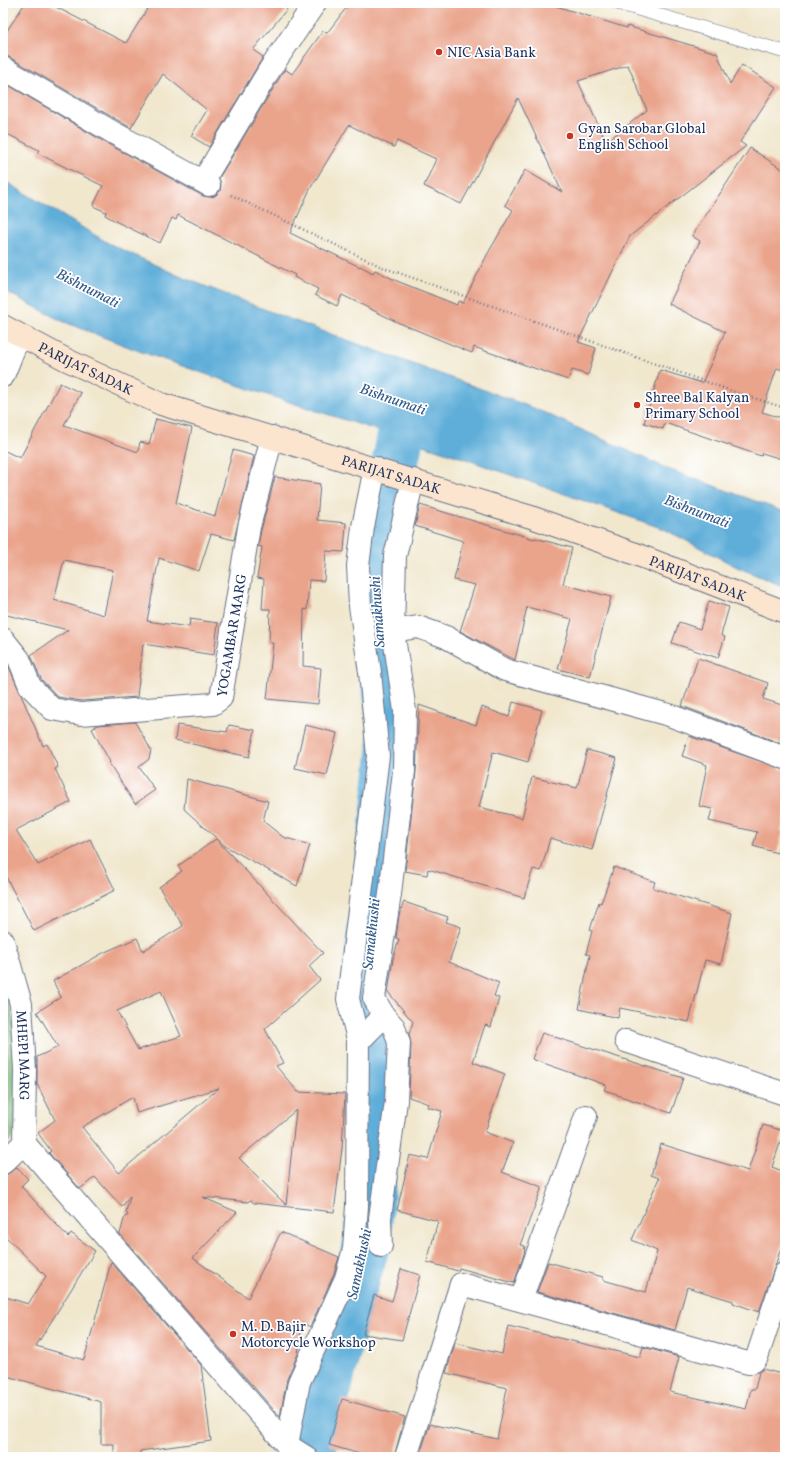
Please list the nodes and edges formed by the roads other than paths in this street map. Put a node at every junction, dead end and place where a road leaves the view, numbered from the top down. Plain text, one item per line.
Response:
1 (315, 3) edge
2 (617, 3) edge
3 (785, 52) edge
4 (3, 68) edge
5 (11, 331) edge
6 (3, 376) edge
7 (272, 437) junction
8 (378, 469) junction
9 (412, 479) junction
10 (785, 612) edge
11 (393, 631) junction
12 (3, 639) edge
13 (785, 758) edge
14 (3, 941) edge
15 (382, 1018) junction
16 (361, 1037) junction
17 (626, 1041) dead end
18 (785, 1094) edge
19 (586, 1116) dead end
20 (24, 1143) junction
21 (3, 1163) edge
22 (381, 1246) dead end
23 (785, 1273) edge
24 (521, 1300) junction
25 (298, 1453) edge
26 (406, 1457) edge

1 - 4 street
2 - 3 lane
5 - 6 street
5 - 7 street, PARIJAT SADAK
7 - 8 street, PARIJAT SADAK
7 - 12 street, YOGAMBAR MARG
8 - 9 street, PARIJAT SADAK
8 - 16 street
9 - 10 street, PARIJAT SADAK
9 - 11 street
11 - 13 street
11 - 15 street
14 - 20 street, MHEPI MARG
15 - 16 street
15 - 22 street
16 - 25 street
17 - 18 street
19 - 24 street
20 - 21 street
20 - 25 street
23 - 24 street
24 - 26 street

